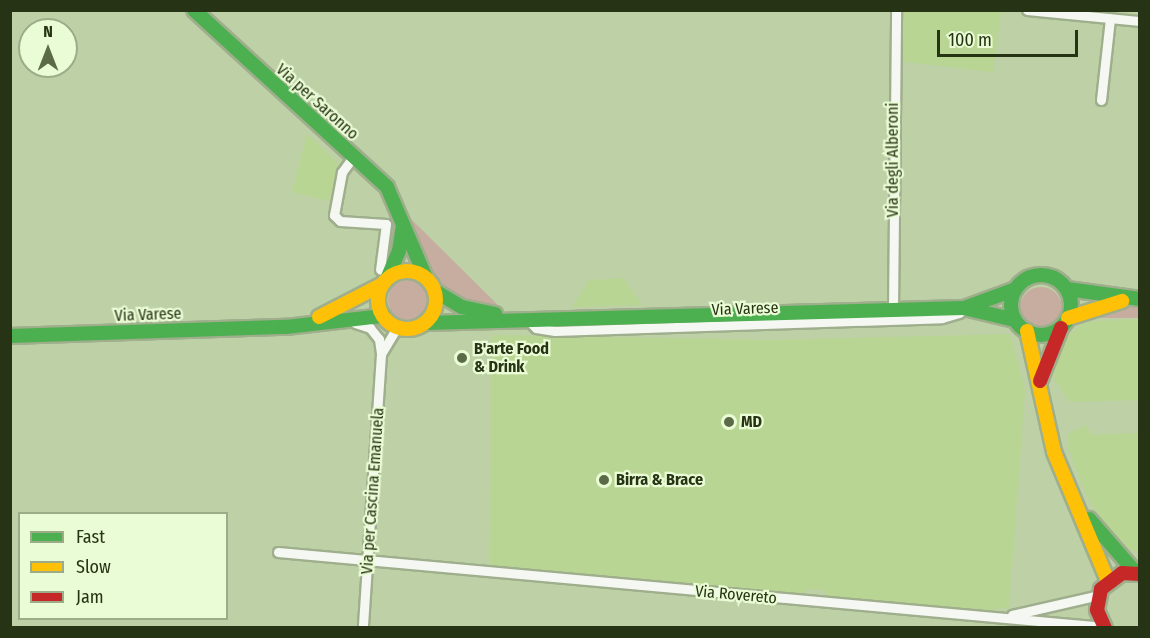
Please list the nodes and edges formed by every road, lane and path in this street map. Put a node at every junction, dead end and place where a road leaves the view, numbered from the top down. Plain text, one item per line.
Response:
1 (194, 10) edge
2 (896, 10) edge
3 (1027, 10) edge
4 (1044, 12) edge
5 (1110, 18) junction
6 (1140, 21) edge
7 (1101, 100) dead end
8 (353, 157) junction
9 (403, 227) junction
10 (383, 278) junction
11 (426, 278) junction
12 (1016, 289) junction
13 (1066, 289) junction
14 (435, 291) junction
15 (1133, 299) edge
16 (964, 308) junction
17 (893, 309) junction
18 (382, 316) junction
19 (528, 320) junction
20 (1015, 320) junction
21 (327, 322) junction
22 (425, 323) junction
23 (1064, 323) junction
24 (286, 327) junction
25 (397, 327) junction
26 (1027, 331) junction
27 (10, 336) edge
28 (381, 354) junction
29 (1040, 382) junction
30 (1076, 504) junction
31 (278, 552) dead end
32 (368, 561) junction
33 (1138, 573) edge
34 (1108, 581) junction
35 (1099, 595) junction
36 (1001, 617) junction
37 (363, 627) edge
38 (1105, 627) edge

1 - 8 main road, Via per Saronno
2 - 17 street, Via degli Alberoni
3 - 4 street
4 - 5 street
5 - 6 street
5 - 7 street
8 - 9 main road, Via per Saronno
8 - 10 street
9 - 10 main road, Via per Saronno
9 - 11 main road, Via per Saronno
10 - 11 main road
10 - 18 main road
10 - 24 main road, Via Varese
11 - 14 main road
12 - 13 main road
12 - 16 main road, Via Varese
12 - 20 main road
13 - 15 main road
13 - 23 main road
14 - 19 main road, Via Varese
14 - 22 main road
15 - 23 main road
16 - 17 main road, Via Varese
16 - 19 street, Via Varese
16 - 20 main road, Via Varese
17 - 19 main road, Via Varese
18 - 21 main road, Via Varese
18 - 25 main road
19 - 22 main road, Via Varese
20 - 26 main road
21 - 24 main road, Via Varese
21 - 28 street, Via per Cascina Emanuela
22 - 25 main road
23 - 26 main road
23 - 29 main road
24 - 27 main road, Via Varese
25 - 28 street, Via per Cascina Emanuela
26 - 29 main road
28 - 32 street, Via per Cascina Emanuela
29 - 30 main road
30 - 33 main road
30 - 34 main road
31 - 32 street, Via Rovereto
32 - 36 street, Via Rovereto
32 - 37 street, Via per Cascina Emanuela
33 - 34 main road
34 - 35 main road
35 - 36 street
35 - 38 main road
36 - 38 street, Via Rovereto

